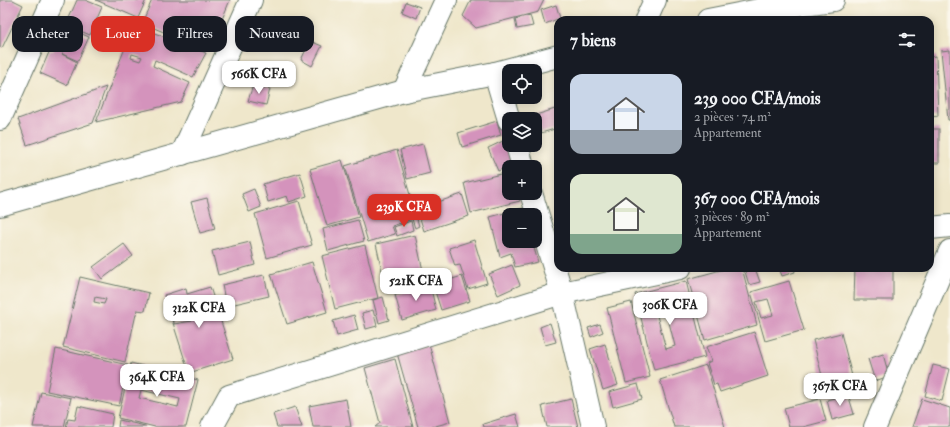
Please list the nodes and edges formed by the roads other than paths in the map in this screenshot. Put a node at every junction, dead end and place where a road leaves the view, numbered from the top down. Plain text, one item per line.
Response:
1 (52, 0) edge
2 (251, 0) edge
3 (446, 0) edge
4 (655, 0) edge
5 (833, 0) edge
6 (648, 16) edge
7 (728, 16) edge
8 (554, 57) edge
9 (495, 73) junction
10 (404, 91) junction
11 (507, 112) edge
12 (0, 119) edge
13 (182, 154) junction
14 (533, 200) edge
15 (0, 205) edge
16 (950, 226) edge
17 (934, 228) edge
18 (950, 251) edge
19 (554, 268) edge
20 (555, 272) edge
21 (662, 272) edge
22 (562, 294) junction
23 (212, 427) edge
24 (593, 427) edge
25 (875, 427) edge

1 - 12 street
2 - 13 street
3 - 10 street
4 - 6 street
5 - 7 street
8 - 9 street
9 - 10 street
9 - 11 street
10 - 13 street
13 - 15 street
14 - 19 street
16 - 17 street
18 - 25 street
20 - 22 street
21 - 22 street
22 - 23 street
22 - 24 street

